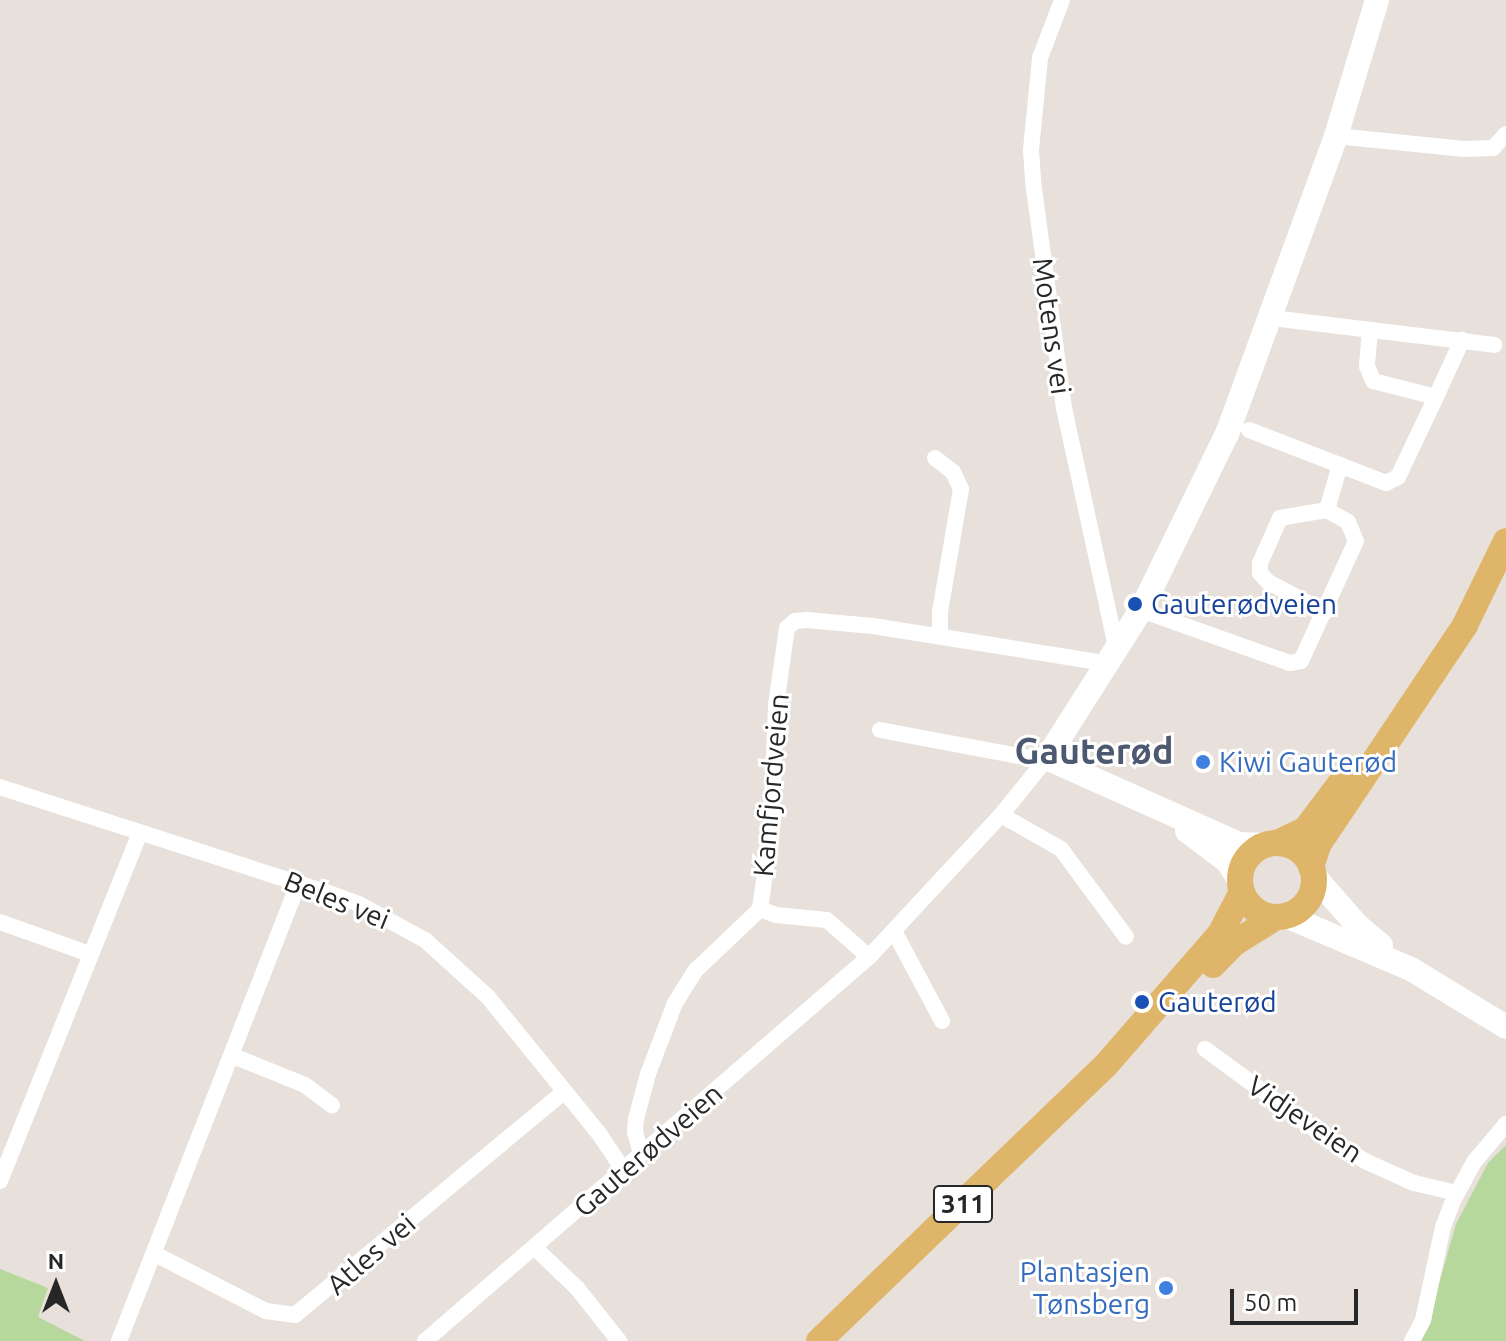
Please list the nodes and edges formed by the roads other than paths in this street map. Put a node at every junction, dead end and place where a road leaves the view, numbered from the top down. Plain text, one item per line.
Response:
1 (1062, 0) edge
2 (1377, 0) edge
3 (1506, 134) edge
4 (1336, 136) junction
5 (1499, 148) edge
6 (1272, 318) junction
7 (1370, 330) junction
8 (1462, 340) junction
9 (1494, 345) dead end
10 (1436, 397) junction
11 (1249, 430) dead end
12 (935, 458) dead end
13 (1340, 465) junction
14 (1327, 510) junction
15 (1506, 541) edge
16 (1485, 579) junction
17 (1141, 610) junction
18 (1325, 612) junction
19 (940, 636) junction
20 (1114, 658) junction
21 (880, 730) dead end
22 (1046, 759) junction
23 (0, 787) edge
24 (1145, 803) junction
25 (1001, 815) junction
26 (140, 832) junction
27 (1271, 844) junction
28 (1312, 871) junction
29 (298, 884) junction
30 (1241, 887) junction
31 (760, 909) junction
32 (1281, 916) junction
33 (0, 922) edge
34 (894, 931) junction
35 (1126, 937) dead end
36 (90, 954) junction
37 (869, 957) junction
38 (1411, 969) junction
39 (942, 1021) dead end
40 (1506, 1027) edge
41 (1205, 1049) dead end
42 (233, 1056) junction
43 (1106, 1065) junction
44 (564, 1092) junction
45 (332, 1105) dead end
46 (1505, 1127) edge
47 (641, 1154) junction
48 (624, 1171) junction
49 (0, 1181) edge
50 (1457, 1193) junction
51 (535, 1248) junction
52 (155, 1254) junction
53 (119, 1341) edge
54 (425, 1341) edge
55 (619, 1341) edge
56 (819, 1341) edge
57 (1412, 1341) edge

1 - 20 street, Motens vei
2 - 4 main road, Gauterødveien
3 - 5 street
4 - 5 street
4 - 6 main road, Gauterødveien
6 - 7 street
6 - 17 main road, Gauterødveien
7 - 8 street
7 - 10 street
8 - 9 street
8 - 10 street
10 - 13 street
11 - 13 street
12 - 19 street
13 - 14 street
14 - 18 street
14 - 18 street
15 - 16 main road, 311
16 - 27 main road, 311
16 - 28 main road, 311
17 - 18 street
17 - 20 main road, Gauterødveien
19 - 20 street, Kamfjordveien
19 - 31 street, Kamfjordveien
20 - 22 main road, Gauterødveien
21 - 22 street
22 - 24 main road
22 - 25 street, Gauterødveien
23 - 26 street, Beles vei
24 - 27 main road
24 - 30 main road
25 - 34 street, Gauterødveien
25 - 35 street
26 - 29 street, Beles vei
26 - 36 street
27 - 28 main road
27 - 30 main road, 311
28 - 32 main road, 311
28 - 38 main road
29 - 42 street
29 - 44 street, Beles vei
30 - 32 main road
30 - 43 main road, 311
31 - 37 street
31 - 47 street, Kamfjordveien
32 - 38 main road
32 - 43 main road, 311
33 - 36 street
34 - 37 street, Gauterødveien
34 - 39 street
36 - 49 street
37 - 47 street, Gauterødveien
38 - 40 main road
41 - 50 street, Vidjeveien
42 - 45 street
42 - 52 street
43 - 56 main road, 311
44 - 48 street, Beles vei
44 - 52 street, Atles vei
46 - 50 street
47 - 48 street, Gauterødveien
48 - 51 street, Gauterødveien
50 - 57 street
51 - 54 street, Gauterødveien
51 - 55 street
52 - 53 street

